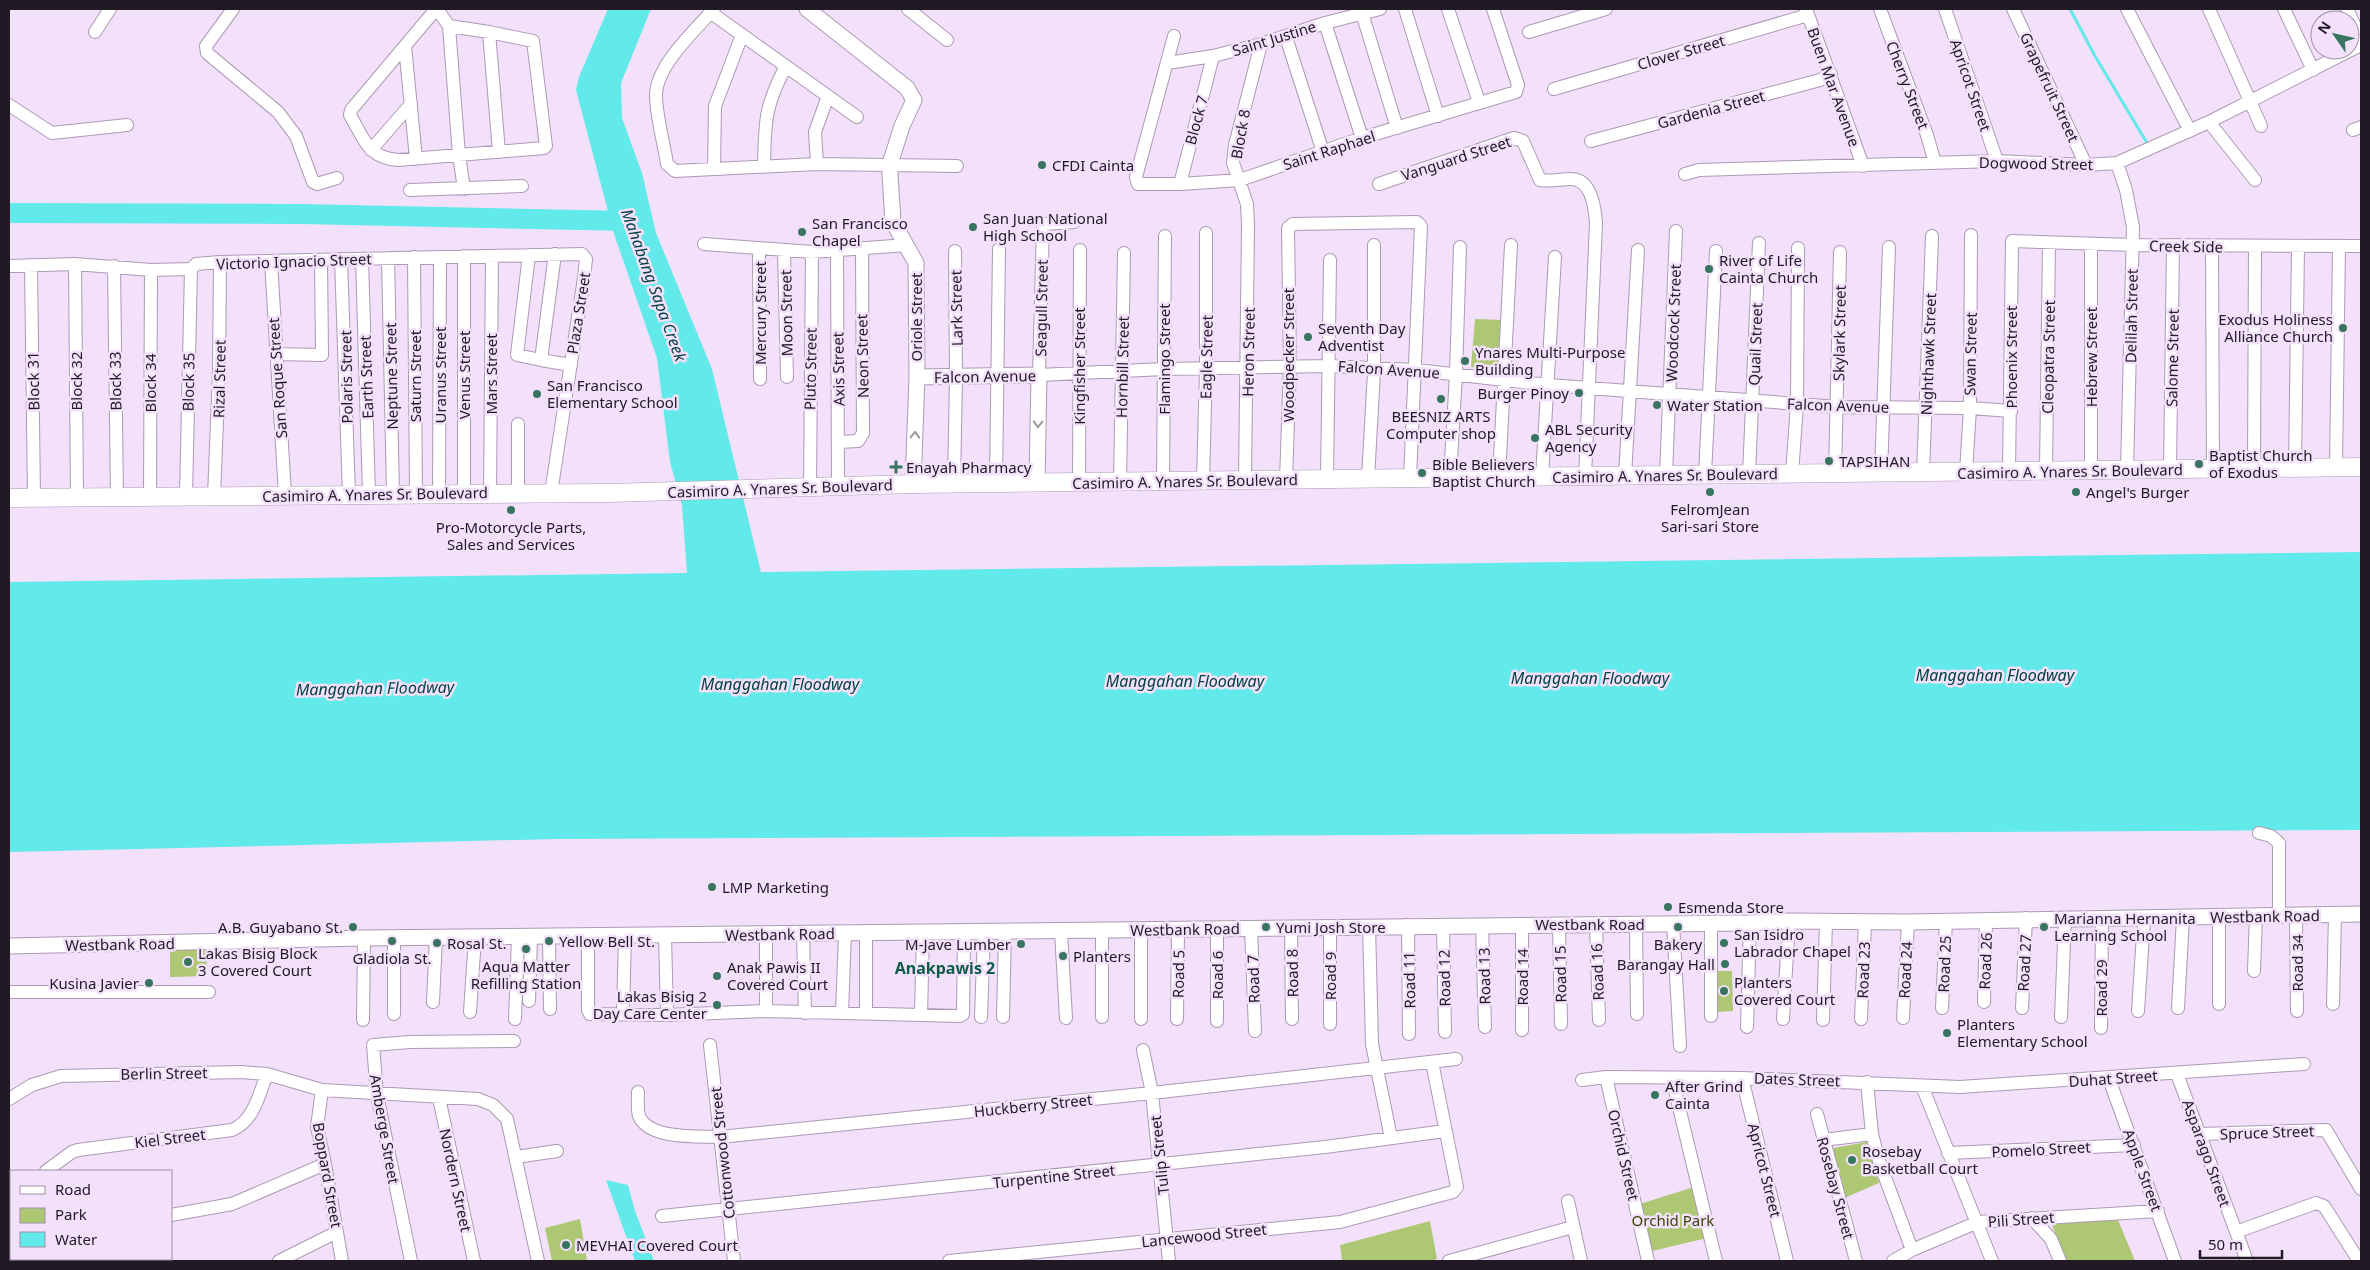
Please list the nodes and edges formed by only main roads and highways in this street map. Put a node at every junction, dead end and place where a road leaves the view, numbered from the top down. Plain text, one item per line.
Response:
1 (2361, 468) edge
2 (9, 498) edge

1 - 2 main road, Casimiro A. Ynares Sr. Boulevard

